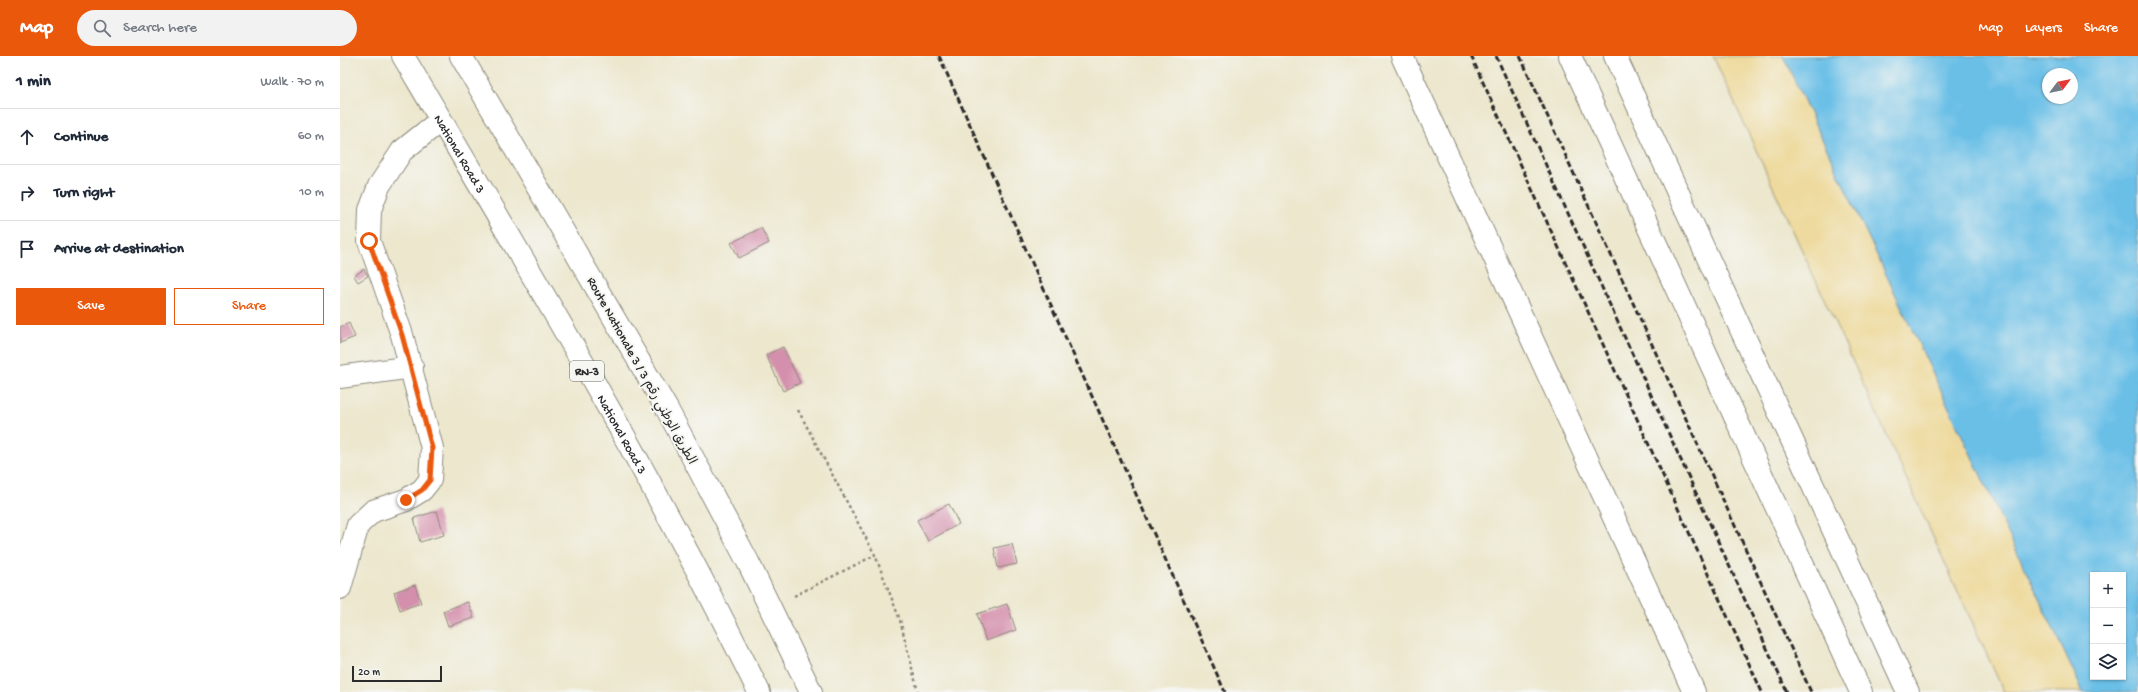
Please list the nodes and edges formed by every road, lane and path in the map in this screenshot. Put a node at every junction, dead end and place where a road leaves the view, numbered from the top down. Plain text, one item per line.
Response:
1 (403, 56) edge
2 (461, 56) edge
3 (1402, 56) edge
4 (1570, 56) edge
5 (1615, 56) edge
6 (441, 120) junction
7 (412, 367) junction
8 (340, 377) edge
9 (798, 410) dead end
10 (875, 555) junction
11 (340, 588) edge
12 (770, 608) junction
13 (759, 692) edge
14 (812, 692) edge
15 (918, 692) edge
16 (1694, 692) edge
17 (1860, 692) edge
18 (1908, 692) edge

1 - 6 main road, National Road 3 / RN-3
2 - 12 main road, Route Nationale 3 / الطريق الوطني رقم 3
3 - 16 main road
4 - 17 main road
5 - 18 main road
6 - 7 main road
6 - 13 main road, National Road 3 / RN-3
7 - 8 main road
7 - 11 main road
9 - 10 path
10 - 12 path
10 - 15 path
12 - 14 main road, Route Nationale 3 / الطريق الوطني رقم 3

